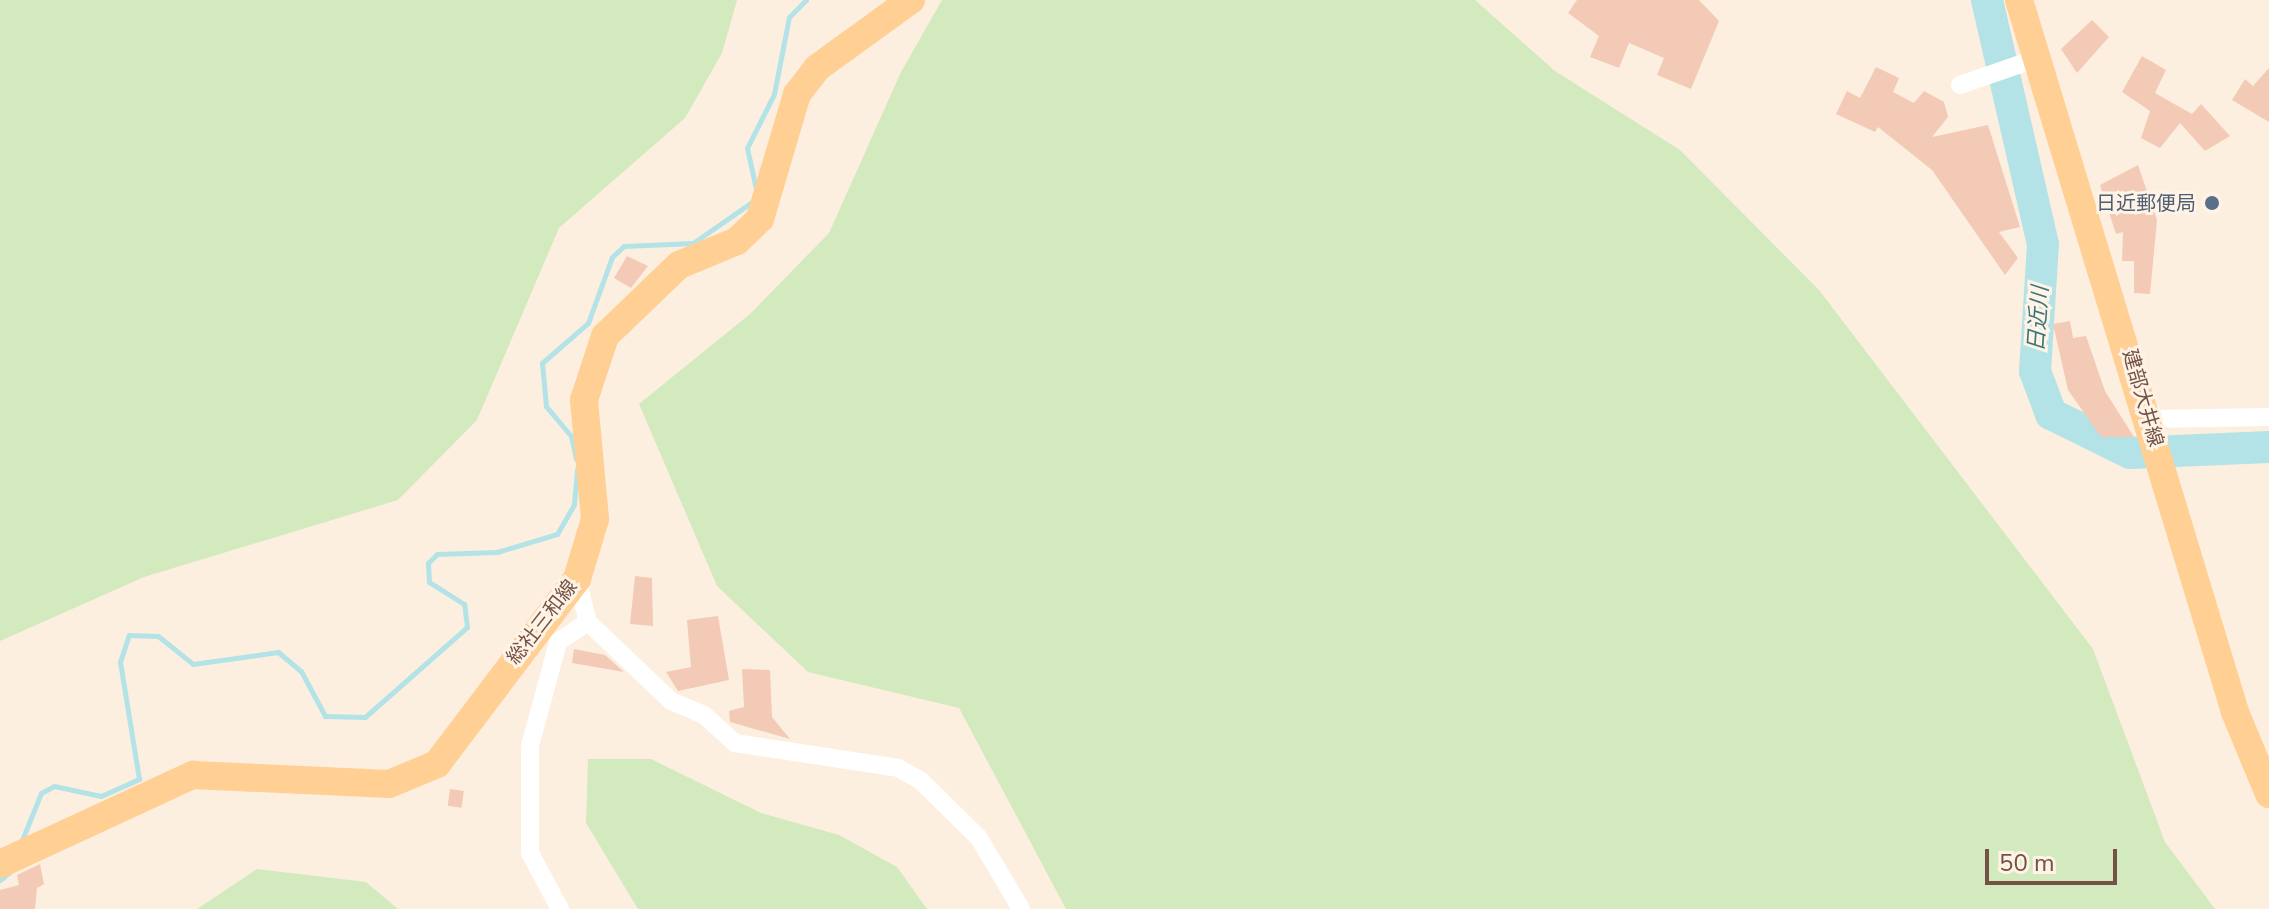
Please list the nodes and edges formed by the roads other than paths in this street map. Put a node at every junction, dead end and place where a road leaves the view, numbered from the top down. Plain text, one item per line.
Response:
1 (911, 0) edge
2 (2019, 0) edge
3 (2034, 60) junction
4 (1960, 85) dead end
5 (2269, 417) edge
6 (2152, 426) junction
7 (577, 579) junction
8 (588, 622) junction
9 (2269, 794) edge
10 (11, 861) edge
11 (560, 909) edge
12 (1021, 909) edge

1 - 7 main road, 総社三和線
2 - 3 main road, 建部大井線
3 - 4 street
3 - 6 main road, 建部大井線
5 - 6 street
6 - 9 main road, 建部大井線
7 - 8 street
7 - 10 main road, 総社三和線
8 - 11 street
8 - 12 street

